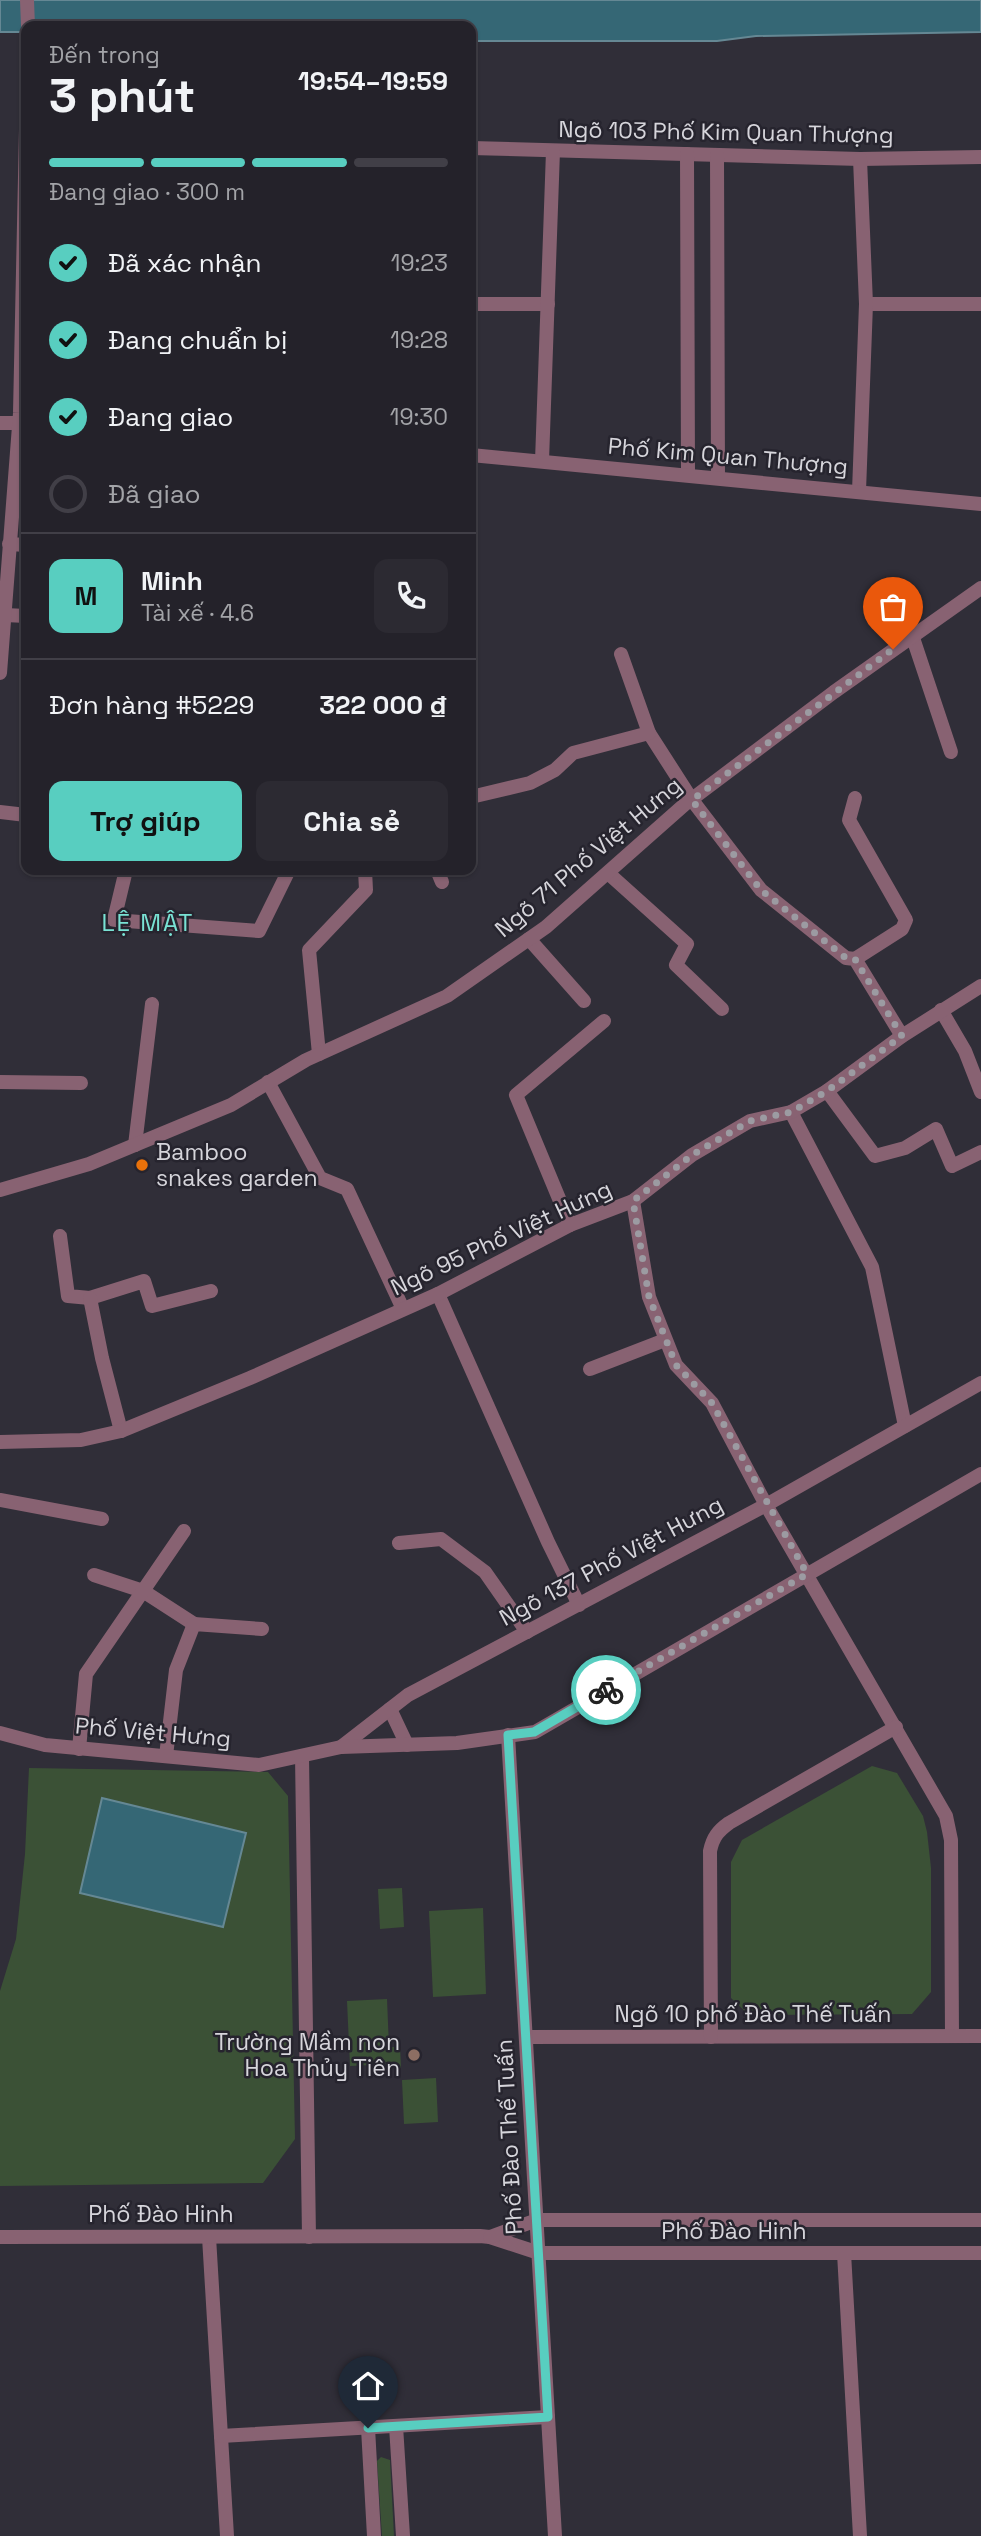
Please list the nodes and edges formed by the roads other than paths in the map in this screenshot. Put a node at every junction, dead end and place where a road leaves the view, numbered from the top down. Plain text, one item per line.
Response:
1 (27, 0) edge
2 (27, 21) edge
3 (476, 148) edge
4 (553, 150) junction
5 (687, 155) junction
6 (717, 155) junction
7 (981, 157) edge
8 (860, 159) junction
9 (476, 304) edge
10 (548, 304) junction
11 (866, 304) junction
12 (981, 304) edge
13 (0, 423) edge
14 (21, 423) edge
15 (21, 440) edge
16 (476, 455) edge
17 (542, 461) junction
18 (688, 475) junction
19 (718, 478) junction
20 (859, 491) junction
21 (981, 504) edge
22 (9, 544) junction
23 (21, 545) edge
24 (981, 588) edge
25 (5, 615) junction
26 (21, 616) edge
27 (912, 635) junction
28 (621, 654) dead end
29 (0, 673) edge
30 (649, 733) junction
31 (951, 752) dead end
32 (476, 796) edge
33 (855, 798) dead end
34 (692, 800) junction
35 (0, 812) edge
36 (21, 814) edge
37 (608, 873) junction
38 (125, 875) edge
39 (287, 875) edge
40 (365, 875) edge
41 (529, 939) junction
42 (855, 959) junction
43 (981, 985) edge
44 (584, 1002) dead end
45 (152, 1004) dead end
46 (722, 1009) dead end
47 (941, 1010) junction
48 (604, 1021) dead end
49 (902, 1036) junction
50 (319, 1054) junction
51 (0, 1082) edge
52 (81, 1083) dead end
53 (268, 1083) junction
54 (827, 1091) junction
55 (981, 1092) edge
56 (791, 1112) junction
57 (135, 1145) junction
58 (981, 1152) edge
59 (0, 1190) edge
60 (633, 1201) junction
61 (570, 1225) junction
62 (60, 1236) dead end
63 (211, 1291) dead end
64 (438, 1294) junction
65 (90, 1298) junction
66 (403, 1308) junction
67 (665, 1340) junction
68 (590, 1369) dead end
69 (981, 1383) edge
70 (905, 1426) junction
71 (121, 1431) junction
72 (0, 1442) edge
73 (981, 1474) edge
74 (0, 1500) edge
75 (766, 1504) junction
76 (102, 1519) dead end
77 (184, 1531) dead end
78 (399, 1544) dead end
79 (807, 1574) junction
80 (94, 1575) dead end
81 (143, 1591) junction
82 (579, 1605) junction
83 (194, 1623) junction
84 (262, 1629) dead end
85 (527, 1632) junction
86 (390, 1709) junction
87 (895, 1727) junction
88 (0, 1733) edge
89 (508, 1735) junction
90 (407, 1745) junction
91 (341, 1748) junction
92 (79, 1749) junction
93 (166, 1756) junction
94 (302, 1756) junction
95 (952, 2036) junction
96 (981, 2036) edge
97 (526, 2037) junction
98 (711, 2037) junction
99 (981, 2220) edge
100 (537, 2221) junction
101 (490, 2236) junction
102 (0, 2237) edge
103 (209, 2237) junction
104 (309, 2237) junction
105 (539, 2253) junction
106 (844, 2253) junction
107 (981, 2253) edge
108 (548, 2417) junction
109 (396, 2426) junction
110 (368, 2428) junction
111 (221, 2436) junction
112 (227, 2536) edge
113 (374, 2536) edge
114 (402, 2536) edge
115 (555, 2536) edge
116 (860, 2536) edge

1 - 2 street
3 - 4 street, Ngõ 103 Phố Kim Quan Thượng
4 - 5 street, Ngõ 103 Phố Kim Quan Thượng
4 - 10 street
5 - 6 street, Ngõ 103 Phố Kim Quan Thượng
5 - 18 street
6 - 8 street, Ngõ 103 Phố Kim Quan Thượng
6 - 19 street
7 - 8 street, Ngõ 103 Phố Kim Quan Thượng
8 - 11 street
9 - 10 street
10 - 17 street
11 - 12 street
11 - 20 street
13 - 14 street
15 - 22 street
16 - 17 street, Phố Kim Quan Thượng
17 - 18 street, Phố Kim Quan Thượng
18 - 19 street, Phố Kim Quan Thượng
19 - 20 street, Phố Kim Quan Thượng
20 - 21 street, Phố Kim Quan Thượng
22 - 23 street
22 - 25 street
24 - 27 street, Ngõ 71 Phố Việt Hưng
25 - 26 street
25 - 29 street
27 - 31 street
27 - 34 street, Ngõ 71 Phố Việt Hưng
28 - 30 street
30 - 32 street
30 - 34 street
33 - 42 street
34 - 37 street, Ngõ 71 Phố Việt Hưng
34 - 42 street
35 - 36 street
37 - 41 street, Ngõ 71 Phố Việt Hưng
37 - 46 street
38 - 39 street
40 - 50 street
41 - 44 street
41 - 50 street, Ngõ 71 Phố Việt Hưng
42 - 49 street
43 - 47 street, Ngõ 95 Phố Việt Hưng
45 - 57 street
47 - 49 street, Ngõ 95 Phố Việt Hưng
47 - 55 street
48 - 61 street
49 - 54 street, Ngõ 95 Phố Việt Hưng
50 - 53 street, Ngõ 71 Phố Việt Hưng
51 - 52 street
53 - 57 street, Ngõ 71 Phố Việt Hưng
53 - 66 street
54 - 56 street, Ngõ 95 Phố Việt Hưng
54 - 58 street
56 - 60 street, Ngõ 95 Phố Việt Hưng
56 - 70 street
57 - 59 street, Ngõ 71 Phố Việt Hưng
60 - 61 street, Ngõ 95 Phố Việt Hưng
60 - 67 street
61 - 64 street, Ngõ 95 Phố Việt Hưng
62 - 65 street
63 - 65 street
64 - 66 street, Ngõ 95 Phố Việt Hưng
64 - 82 street
65 - 71 street
66 - 71 street, Ngõ 95 Phố Việt Hưng
67 - 68 street
67 - 75 street
69 - 70 street, Ngõ 137 Phố Việt Hưng
70 - 75 street, Ngõ 137 Phố Việt Hưng
71 - 72 street, Ngõ 95 Phố Việt Hưng
73 - 79 street, Phố Việt Hưng
74 - 76 street
75 - 79 street
75 - 82 street, Ngõ 137 Phố Việt Hưng
77 - 81 street
78 - 85 street
79 - 87 street
79 - 89 street, Phố Việt Hưng
80 - 81 street
81 - 83 street
81 - 92 street
82 - 85 street, Ngõ 137 Phố Việt Hưng
83 - 84 street
83 - 93 street
85 - 86 street, Ngõ 137 Phố Việt Hưng
86 - 90 street
86 - 91 street, Ngõ 137 Phố Việt Hưng
87 - 95 street
87 - 98 street, Ngõ 10 phố Đào Thế Tuấn
88 - 92 street, Phố Việt Hưng
89 - 90 street, Phố Việt Hưng
89 - 97 street, Phố Đào Thế Tuấn
90 - 91 street, Phố Việt Hưng
91 - 94 street, Phố Việt Hưng
92 - 93 street, Phố Việt Hưng
93 - 94 street, Phố Việt Hưng
94 - 104 street
95 - 96 street, Ngõ 10 phố Đào Thế Tuấn
95 - 98 street, Ngõ 10 phố Đào Thế Tuấn
97 - 98 street, Ngõ 10 phố Đào Thế Tuấn
97 - 100 street, Phố Đào Thế Tuấn
99 - 100 street, Phố Đào Hinh
100 - 101 street, Phố Đào Hinh
100 - 105 street, Phố Đào Thế Tuấn
101 - 104 street, Phố Đào Hinh
101 - 105 street, Phố Đào Hinh
102 - 103 street, Phố Đào Hinh
103 - 104 street, Phố Đào Hinh
103 - 111 street
105 - 106 street, Phố Đào Hinh
105 - 108 street, Phố Đào Thế Tuấn
106 - 107 street, Phố Đào Hinh
106 - 116 street
108 - 109 street
108 - 115 street, Phố Đào Thế Tuấn
109 - 110 street
109 - 114 street
110 - 111 street
110 - 113 street
111 - 112 street

